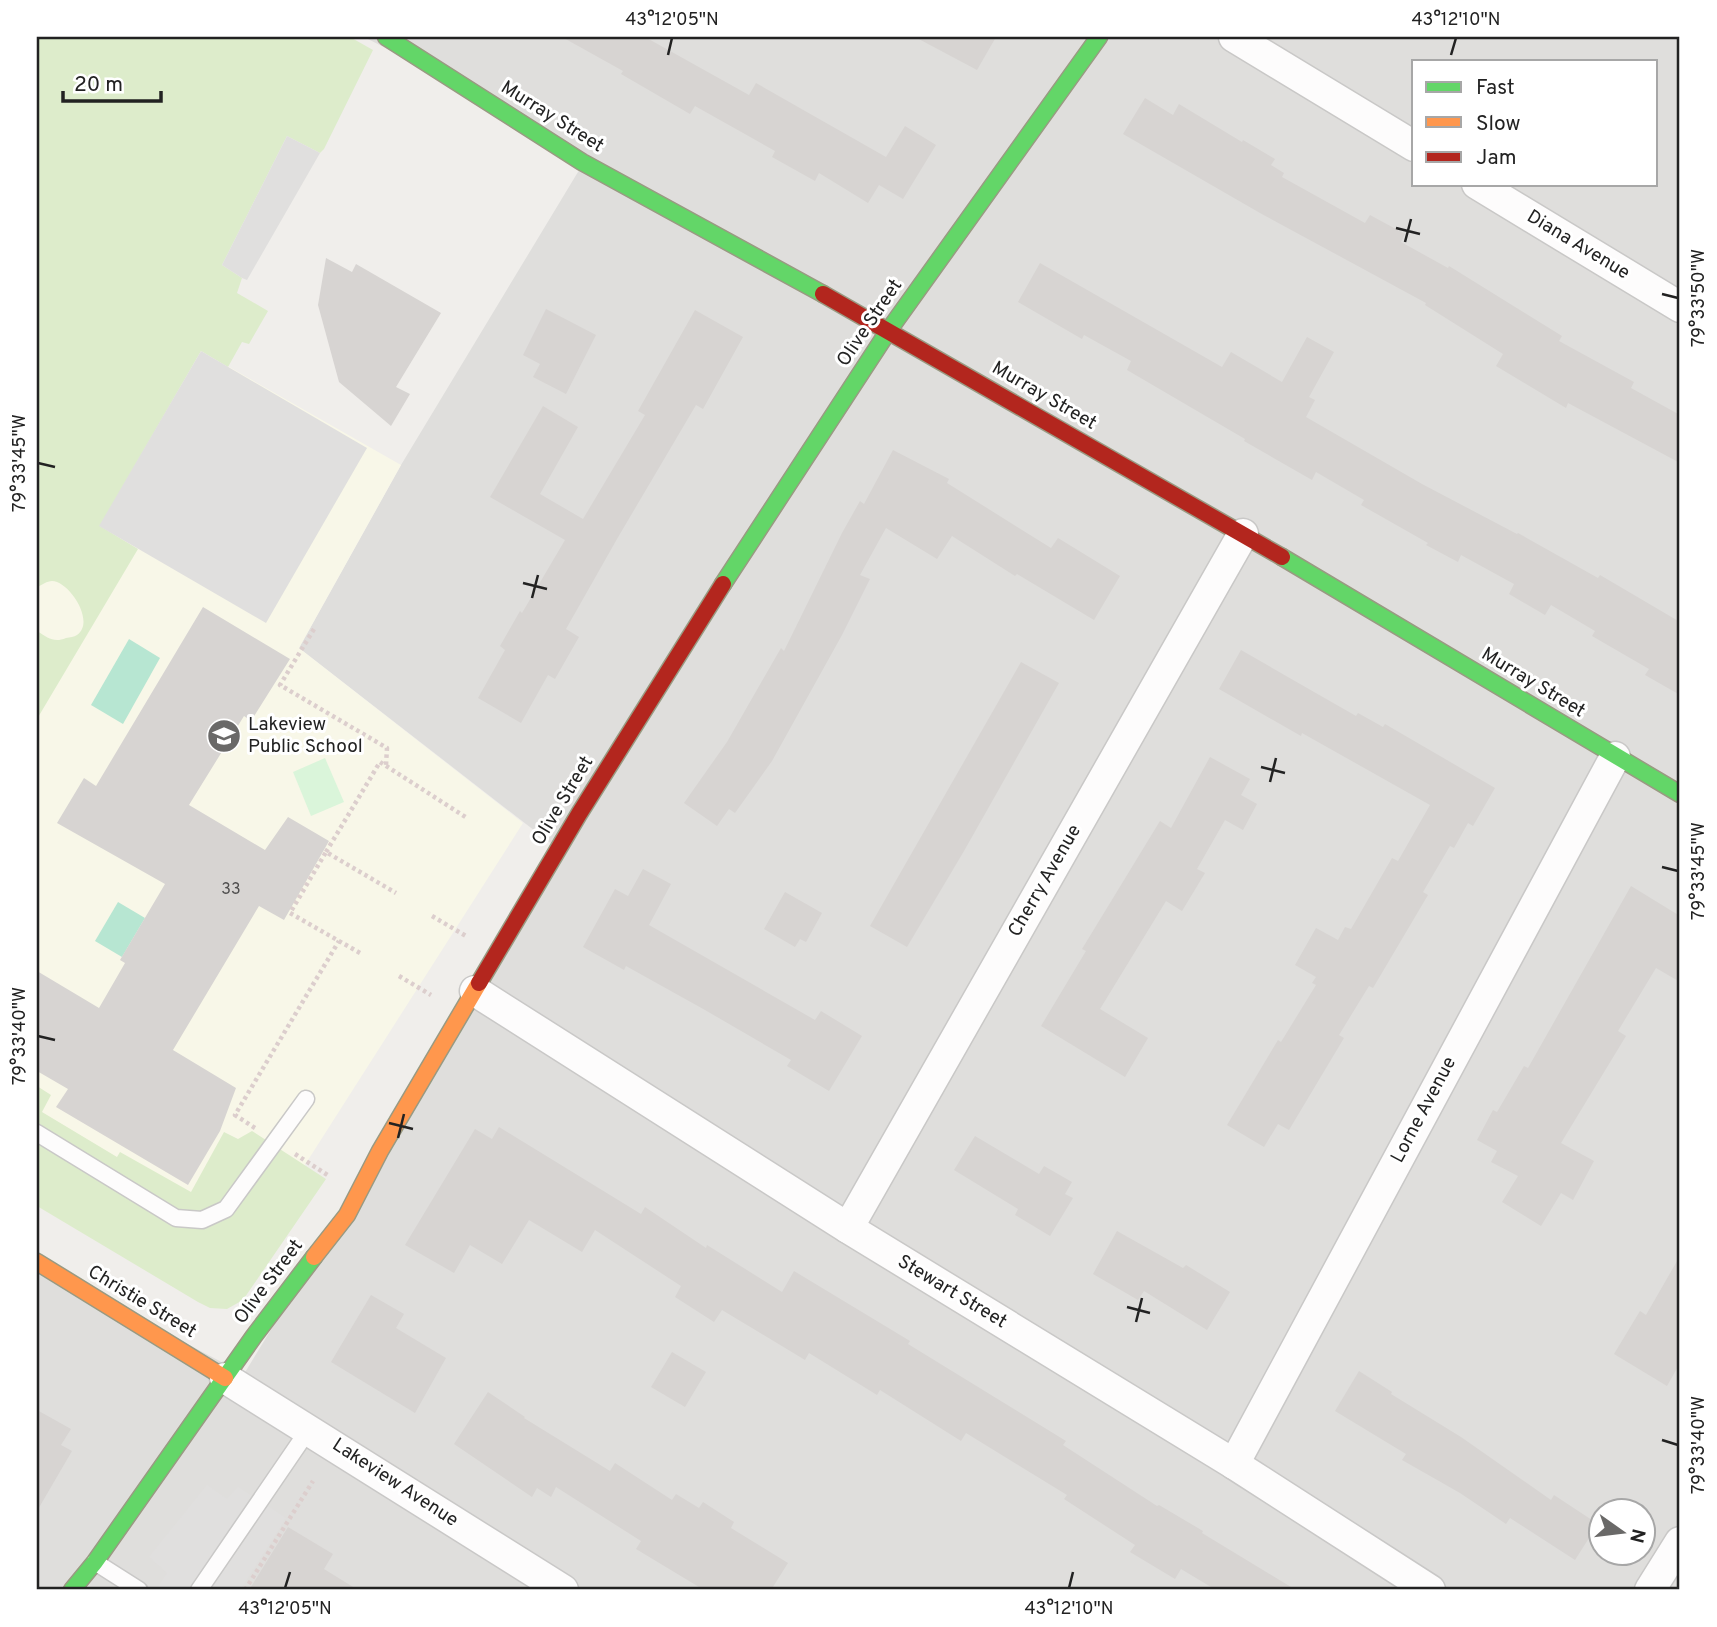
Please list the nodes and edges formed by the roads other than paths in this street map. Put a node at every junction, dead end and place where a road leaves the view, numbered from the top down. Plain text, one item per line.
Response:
1 (386, 37) edge
2 (1099, 37) edge
3 (1234, 37) edge
4 (1412, 145) edge
5 (1480, 186) edge
6 (1680, 307) edge
7 (889, 330) junction
8 (1243, 534) junction
9 (1615, 757) junction
10 (1680, 794) edge
11 (475, 991) junction
12 (306, 1099) dead end
13 (37, 1133) edge
14 (848, 1228) junction
15 (37, 1262) edge
16 (225, 1378) junction
17 (309, 1429) junction
18 (1234, 1464) junction
19 (1680, 1542) edge
20 (95, 1562) junction
21 (72, 1590) edge
22 (139, 1590) edge
23 (199, 1590) edge
24 (563, 1590) edge
25 (1430, 1590) edge
26 (1650, 1590) edge

1 - 7 street, Murray Street
2 - 7 street, Olive Street
3 - 4 street
5 - 6 street, Diana Avenue
7 - 8 street, Murray Street
7 - 11 street, Olive Street
8 - 9 street, Murray Street
8 - 14 street, Cherry Avenue
9 - 10 street, Murray Street
9 - 18 street, Lorne Avenue
11 - 14 street, Stewart Street
11 - 16 street, Olive Street
12 - 13 lane
14 - 18 street, Stewart Street
15 - 16 street, Christie Street
16 - 17 street, Lakeview Avenue
16 - 20 street, Olive Street
17 - 23 lane
17 - 24 street, Lakeview Avenue
18 - 25 street, Stewart Street
19 - 26 street
20 - 21 street, Olive Street
20 - 22 lane

